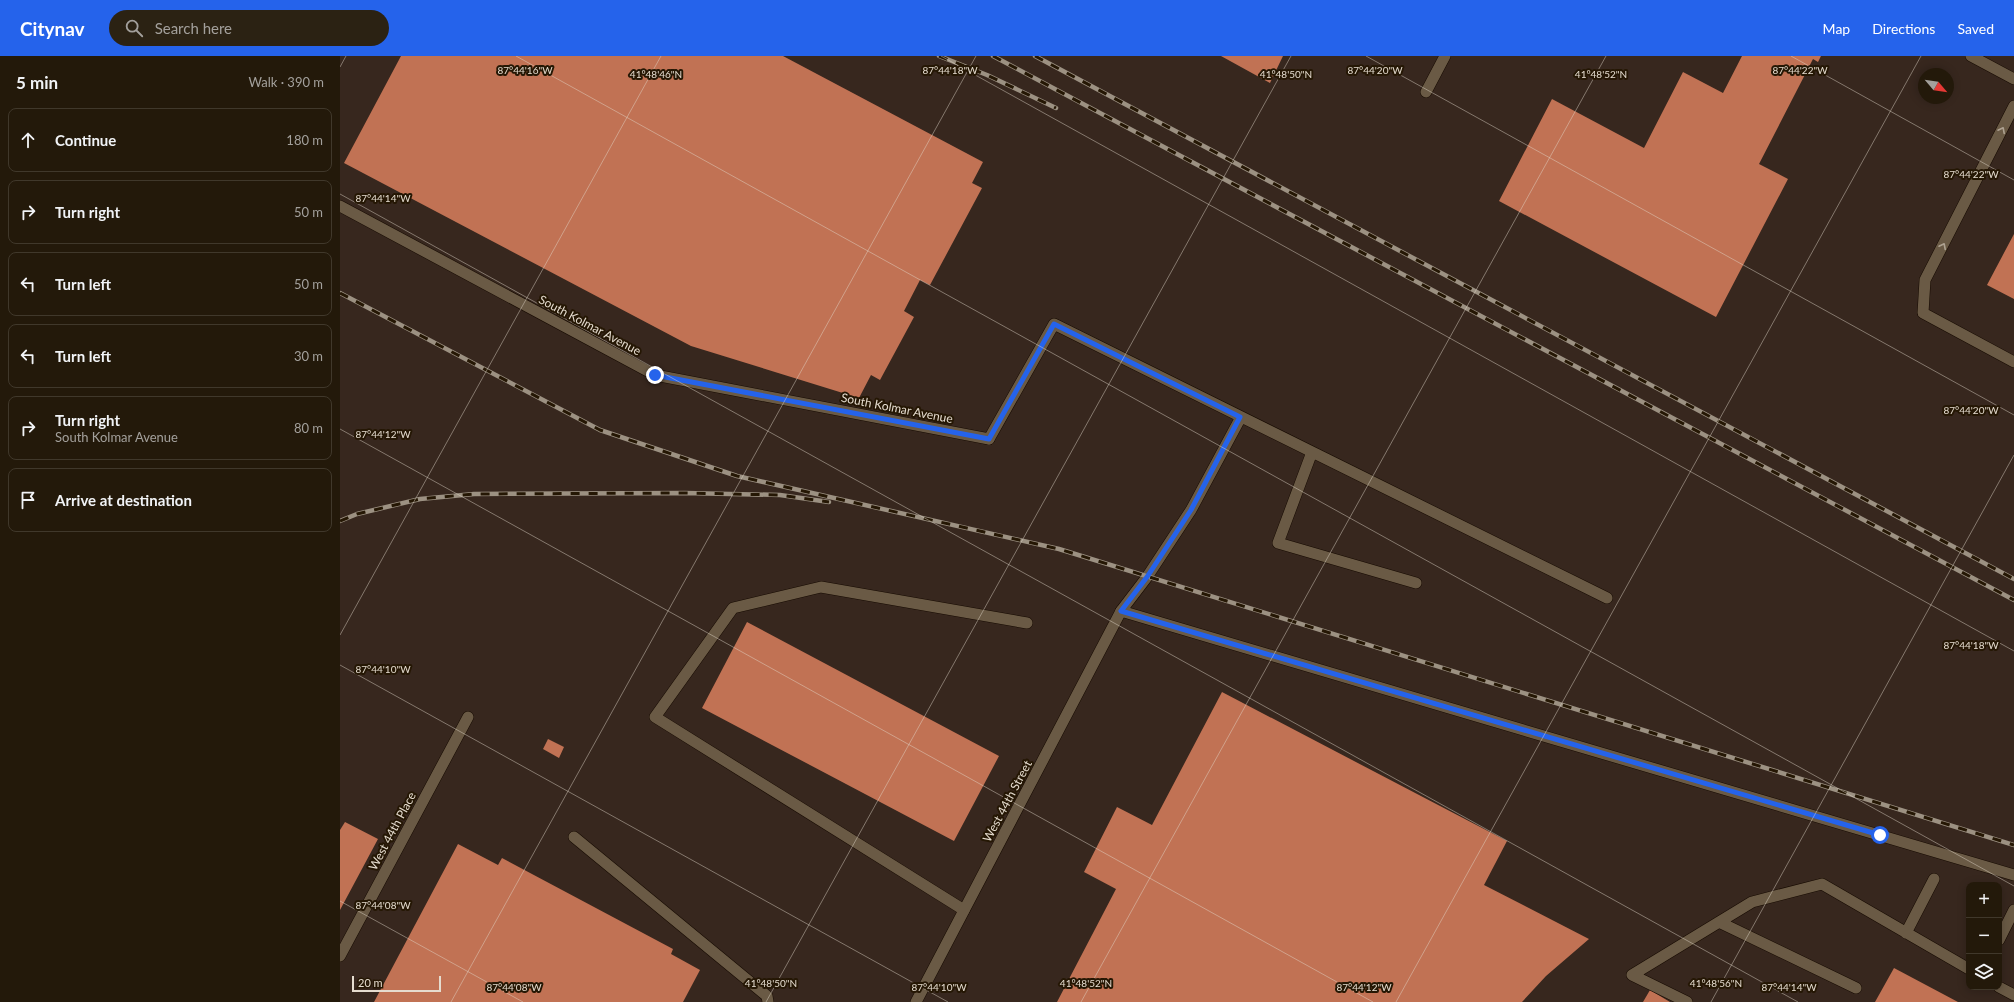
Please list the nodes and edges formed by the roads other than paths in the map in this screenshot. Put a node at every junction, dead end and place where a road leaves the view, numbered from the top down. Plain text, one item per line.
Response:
1 (1445, 56) edge
2 (1971, 56) edge
3 (2014, 79) edge
4 (1426, 92) dead end
5 (2014, 106) edge
6 (340, 206) edge
7 (2014, 362) edge
8 (1240, 417) junction
9 (1312, 452) junction
10 (1416, 583) dead end
11 (1607, 598) dead end
12 (1121, 611) junction
13 (1027, 623) dead end
14 (468, 717) dead end
15 (574, 837) dead end
16 (2014, 875) edge
17 (1934, 879) dead end
18 (964, 910) junction
19 (2014, 910) edge
20 (1719, 922) junction
21 (1906, 933) junction
22 (2002, 934) edge
23 (340, 956) edge
24 (1966, 968) edge
25 (1856, 988) dead end
26 (2002, 989) edge
27 (2014, 995) edge
28 (768, 1002) edge
29 (916, 1002) edge
30 (1688, 1002) edge

1 - 4 street
2 - 3 street
7 -> 5 street
6 - 8 street, South Kolmar Avenue
8 - 9 street
8 - 12 street, West 44th Street
9 - 10 street
9 - 11 street
12 - 16 street
12 - 18 street, West 44th Street
13 - 18 street
14 - 23 street, West 44th Place
15 - 28 street
17 - 21 street
18 - 29 street, West 44th Street
19 - 22 street
20 - 21 street
20 - 25 street
20 - 30 street
21 - 24 street
26 - 27 street

